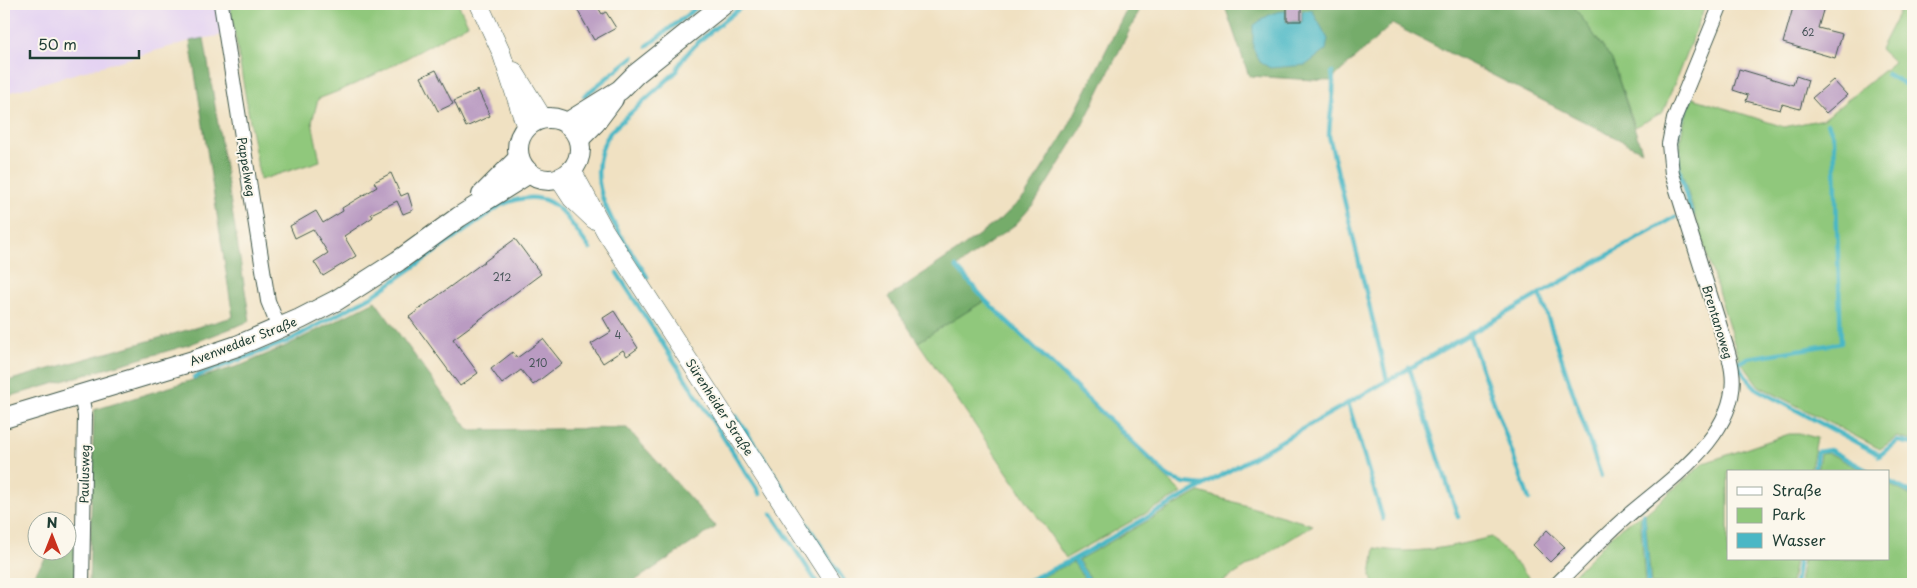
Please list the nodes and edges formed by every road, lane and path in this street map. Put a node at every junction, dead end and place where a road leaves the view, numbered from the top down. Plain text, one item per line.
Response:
1 (221, 4) edge
2 (478, 4) edge
3 (724, 4) edge
4 (1721, 4) edge
5 (501, 52) junction
6 (543, 118) junction
7 (526, 128) junction
8 (573, 131) junction
9 (524, 165) junction
10 (566, 174) junction
11 (279, 328) junction
12 (81, 395) junction
13 (4, 418) edge
14 (82, 584) edge
15 (834, 584) edge
16 (1557, 584) edge

1 - 11 street, Pappelweg
2 - 5 street
3 - 8 main road
4 - 16 street, Brentanoweg
5 - 6 street
5 - 7 street
6 - 7 main road
6 - 8 main road
7 - 9 main road
8 - 10 main road
9 - 10 main road
9 - 11 main road, Avenwedder Straße
10 - 15 street, Sürenheider Straße
11 - 12 main road, Avenwedder Straße
12 - 13 main road, Avenwedder Straße
12 - 14 street, Paulusweg

